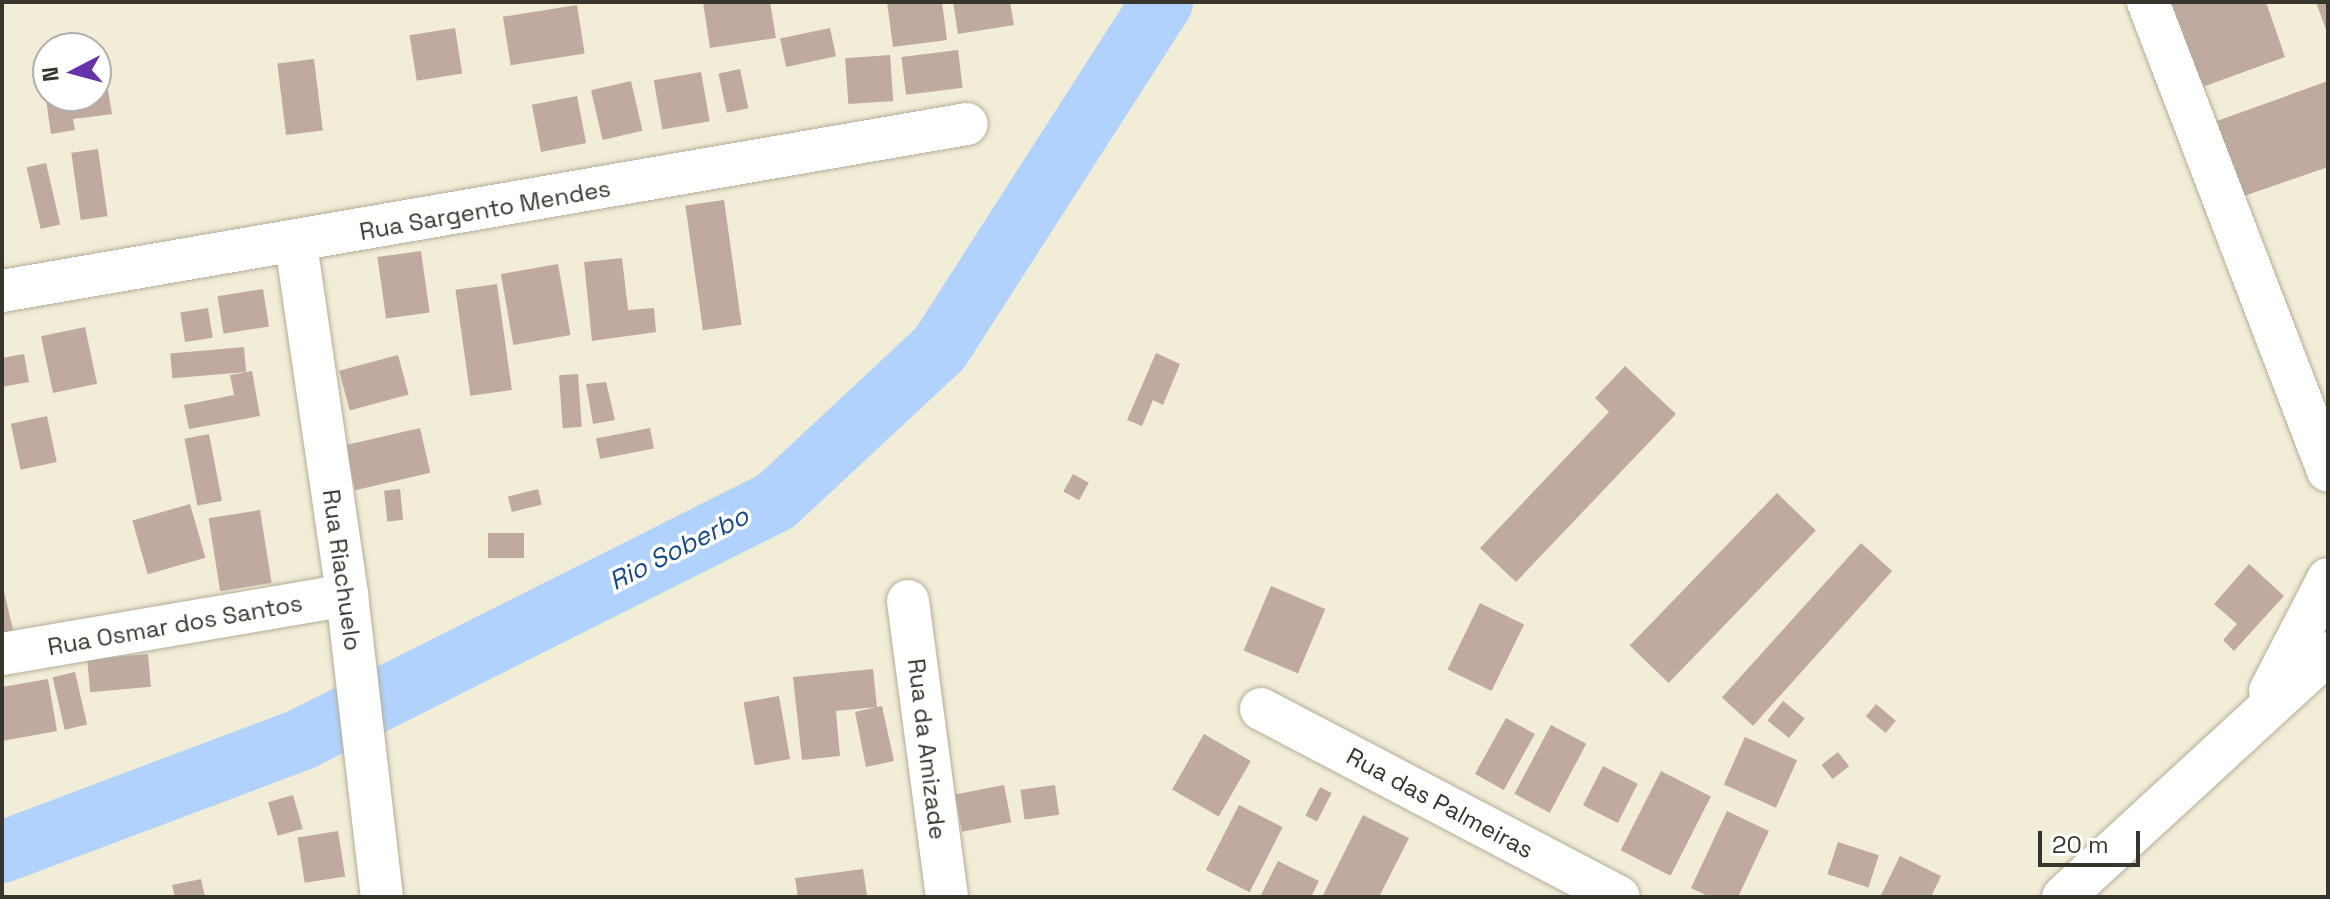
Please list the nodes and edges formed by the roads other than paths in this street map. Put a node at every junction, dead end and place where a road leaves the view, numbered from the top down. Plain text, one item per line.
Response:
1 (2148, 2) edge
2 (967, 124) dead end
3 (296, 244) junction
4 (2, 291) edge
5 (2328, 471) edge
6 (2328, 579) edge
7 (347, 595) junction
8 (908, 601) dead end
9 (2328, 653) edge
10 (2, 654) edge
11 (1261, 709) dead end
12 (2252, 723) junction
13 (382, 897) edge
14 (947, 897) edge
15 (1619, 897) edge
16 (2063, 897) edge

1 - 5 street
2 - 3 street, Rua Sargento Mendes
3 - 4 street, Rua Sargento Mendes
3 - 7 street, Rua Riachuelo
6 - 12 street
7 - 10 street, Rua Osmar dos Santos
7 - 13 street, Rua Riachuelo
8 - 14 street, Rua da Amizade
9 - 12 street
11 - 15 street, Rua das Palmeiras
12 - 16 street

